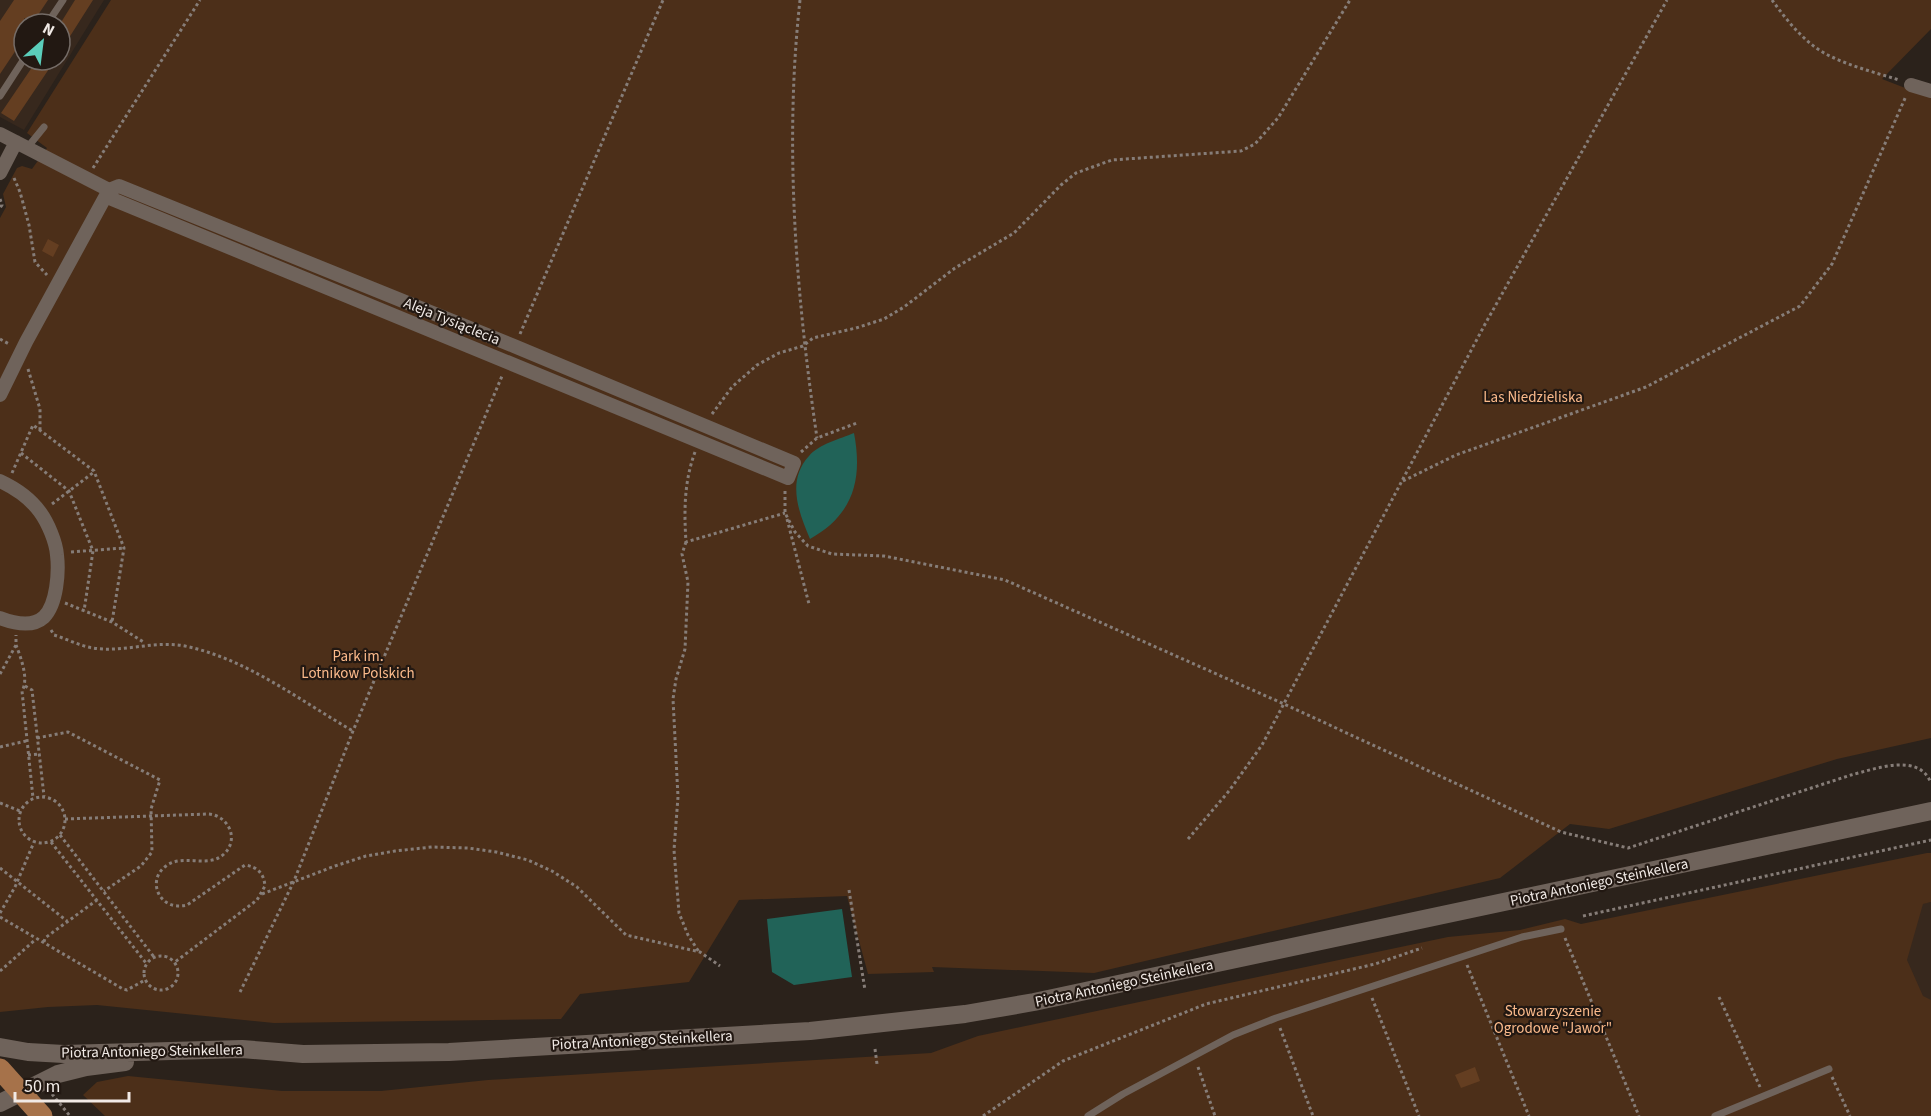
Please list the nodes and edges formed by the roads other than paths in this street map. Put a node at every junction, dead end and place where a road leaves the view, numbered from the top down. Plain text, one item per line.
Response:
1 (16, 72) edge
2 (1911, 85) road end
3 (1931, 92) edge
4 (0, 96) edge
5 (44, 127) dead end
6 (0, 134) edge
7 (22, 145) junction
8 (5, 172) edge
9 (109, 190) junction
10 (0, 395) edge
11 (3, 483) edge
12 (0, 618) edge
13 (1931, 811) edge
14 (1561, 929) road end
15 (0, 1047) edge
16 (303, 1054) junction
17 (0, 1069) edge
18 (1829, 1070) road end
19 (22, 1092) junction
20 (0, 1103) edge
21 (42, 1116) edge
22 (1088, 1116) edge
23 (1715, 1116) edge

1 - 4 lane
2 - 3 street
5 - 7 lane
6 - 7 street, Aleja Tysiąclecia
7 - 8 street
7 - 9 street, Aleja Tysiąclecia
9 - 9 street, Aleja Tysiąclecia
9 - 10 street
11 - 12 street
13 - 16 street, Piotra Antoniego Steinkellera
14 - 22 lane
15 - 16 street, Piotra Antoniego Steinkellera
16 - 19 street, Piotra Antoniego Steinkellera
17 - 19 main road
18 - 23 lane
19 - 20 street, Piotra Antoniego Steinkellera
19 - 21 main road

